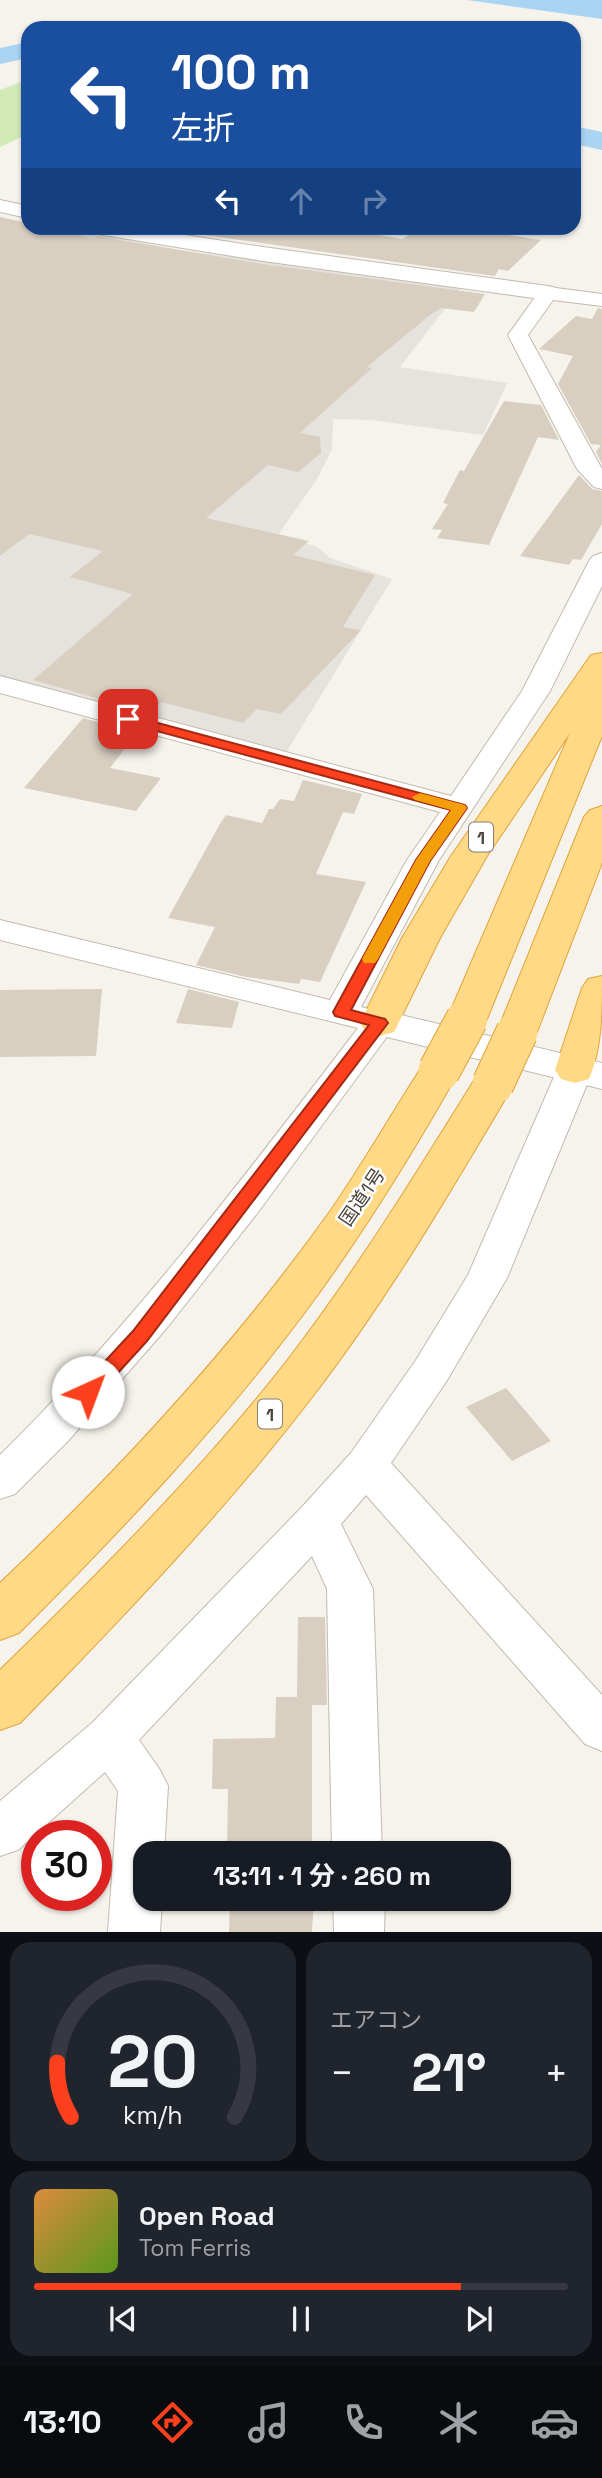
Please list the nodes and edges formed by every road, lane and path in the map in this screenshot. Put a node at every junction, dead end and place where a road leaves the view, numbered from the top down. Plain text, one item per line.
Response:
1 (0, 206) edge
2 (21, 210) edge
3 (146, 235) edge
4 (548, 293) junction
5 (602, 300) edge
6 (602, 482) edge
7 (602, 561) edge
8 (602, 662) edge
9 (0, 684) edge
10 (602, 696) edge
11 (460, 808) junction
12 (602, 817) edge
13 (0, 930) edge
14 (602, 988) edge
15 (341, 1012) junction
16 (380, 1023) junction
17 (591, 1050) edge
18 (366, 1465) junction
19 (0, 1482) edge
20 (317, 1521) junction
21 (0, 1617) edge
22 (0, 1706) edge
23 (602, 1729) edge
24 (109, 1738) junction
25 (0, 1833) edge
26 (357, 1841) edge
27 (134, 1932) edge

1 - 2 street
3 - 4 street
4 - 5 street
4 - 6 street
7 - 11 street
8 - 16 highway, 1
9 - 11 street
10 - 21 highway, 国道1号, bridge
11 - 15 street
12 - 22 highway, 1, bridge
13 - 15 street
14 - 17 highway
15 - 16 street
16 - 17 street
16 - 19 street
17 - 18 street
18 - 20 street
18 - 23 street
20 - 24 street
20 - 26 street
24 - 25 street
24 - 27 street

